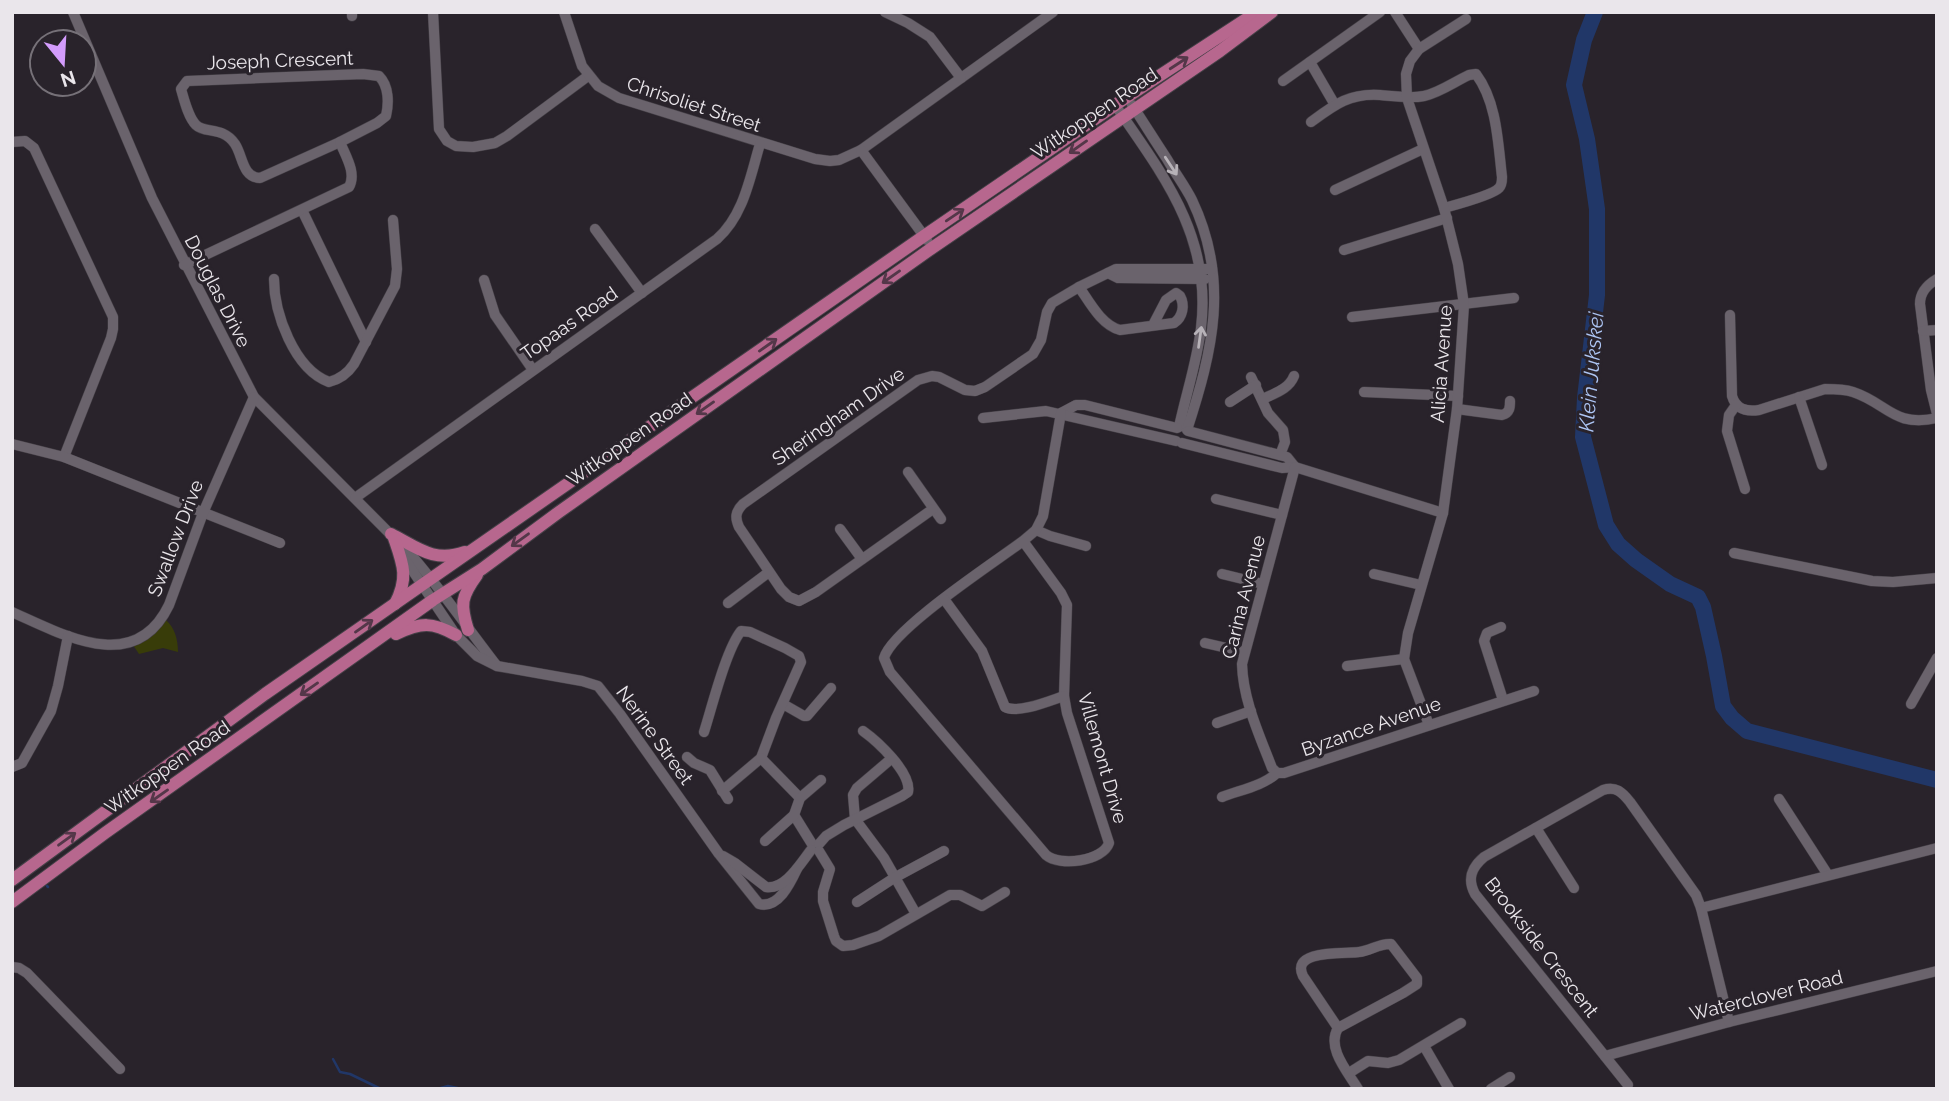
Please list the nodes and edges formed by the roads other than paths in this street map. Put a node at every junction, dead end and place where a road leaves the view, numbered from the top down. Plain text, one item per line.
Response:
1 (73, 12) edge
2 (433, 12) edge
3 (564, 12) edge
4 (886, 12) edge
5 (1053, 12) edge
6 (1256, 12) edge
7 (1272, 12) edge
8 (1380, 12) edge
9 (1395, 12) edge
10 (1466, 19) dead end
11 (1419, 49) junction
12 (1310, 62) junction
13 (588, 76) junction
14 (961, 78) junction
15 (1283, 81) dead end
16 (1407, 99) junction
17 (1335, 104) junction
18 (1125, 107) junction
19 (1311, 122) dead end
20 (12, 142) edge
21 (340, 142) junction
22 (760, 144) junction
23 (1423, 149) junction
24 (861, 150) junction
25 (1335, 190) dead end
26 (302, 210) junction
27 (1445, 213) junction
28 (393, 220) dead end
29 (595, 229) dead end
30 (924, 236) junction
31 (932, 248) junction
32 (1343, 250) dead end
33 (184, 265) junction
34 (1201, 274) junction
35 (1213, 274) junction
36 (274, 279) dead end
37 (1937, 279) edge
38 (484, 280) dead end
39 (1079, 287) junction
40 (642, 293) junction
41 (1514, 298) dead end
42 (1464, 305) junction
43 (1730, 315) dead end
44 (1352, 317) dead end
45 (1153, 325) dead end
46 (1937, 330) edge
47 (1923, 331) junction
48 (366, 342) junction
49 (1195, 365) junction
50 (1206, 368) junction
51 (533, 370) junction
52 (1294, 376) dead end
53 (1364, 391) dead end
54 (1458, 396) junction
55 (254, 397) junction
56 (1799, 397) junction
57 (1263, 399) junction
58 (1510, 401) dead end
59 (1230, 402) dead end
60 (1736, 405) junction
61 (1457, 409) junction
62 (1061, 413) junction
63 (1937, 416) edge
64 (1134, 417) junction
65 (983, 418) dead end
66 (1183, 429) junction
67 (1131, 430) junction
68 (1179, 442) junction
69 (12, 443) edge
70 (1238, 444) junction
71 (1280, 455) junction
72 (1235, 456) junction
73 (64, 457) junction
74 (1822, 465) dead end
75 (1295, 467) junction
76 (908, 472) dead end
77 (1745, 489) dead end
78 (355, 498) junction
79 (1216, 499) dead end
80 (933, 509) junction
81 (203, 513) junction
82 (1443, 513) junction
83 (1282, 515) junction
84 (941, 519) dead end
85 (840, 529) dead end
86 (1036, 530) junction
87 (394, 538) junction
88 (1023, 541) junction
89 (280, 543) dead end
90 (1086, 545) dead end
91 (480, 546) junction
92 (1734, 553) dead end
93 (862, 559) junction
94 (482, 569) junction
95 (769, 572) junction
96 (1222, 574) dead end
97 (1374, 574) dead end
98 (1937, 578) edge
99 (427, 582) junction
100 (1263, 584) junction
101 (1421, 585) junction
102 (438, 597) junction
103 (944, 598) junction
104 (728, 603) dead end
105 (395, 604) junction
106 (12, 612) edge
107 (1501, 627) dead end
108 (462, 632) junction
109 (68, 636) junction
110 (1205, 643) dead end
111 (365, 650) junction
112 (1244, 652) junction
113 (1937, 658) edge
114 (1405, 659) junction
115 (1347, 666) dead end
116 (831, 688) dead end
117 (1534, 691) dead end
118 (1064, 696) junction
119 (1503, 700) junction
120 (783, 704) junction
121 (1911, 704) dead end
122 (1251, 711) junction
123 (1217, 723) dead end
124 (1429, 725) junction
125 (863, 731) dead end
126 (704, 732) dead end
127 (687, 757) dead end
128 (761, 758) junction
129 (891, 759) junction
130 (12, 767) edge
131 (1277, 773) junction
132 (821, 780) dead end
133 (1222, 797) dead end
134 (800, 799) junction
135 (1779, 799) dead end
136 (794, 815) junction
137 (855, 819) junction
138 (1536, 828) junction
139 (765, 841) dead end
140 (815, 847) junction
141 (1937, 848) edge
142 (944, 851) dead end
143 (719, 854) junction
144 (797, 869) junction
145 (1828, 875) junction
146 (894, 878) junction
147 (12, 880) edge
148 (772, 888) junction
149 (1574, 888) dead end
150 (1005, 892) dead end
151 (776, 901) junction
152 (12, 902) edge
153 (857, 902) dead end
154 (1701, 908) junction
155 (916, 914) junction
156 (12, 967) edge
157 (1937, 971) edge
158 (1730, 1022) junction
159 (1461, 1023) dead end
160 (1338, 1028) junction
161 (1424, 1046) junction
162 (1605, 1056) junction
163 (120, 1069) dead end
164 (1349, 1073) junction
165 (1510, 1077) dead end
166 (1628, 1085) dead end
167 (1358, 1089) edge
168 (1449, 1089) edge
169 (1491, 1089) edge

1 - 33 street, Douglas Drive
2 - 13 street
3 - 13 street
4 - 14 street
5 - 14 street, Chrisoliet Street
18 -> 6 main road, Witkoppen Road
7 - 18 main road, Witkoppen Road
8 - 12 street
9 - 11 street
10 - 11 street
11 - 16 street
12 - 15 street
12 - 17 street
13 - 22 street, Chrisoliet Street
14 - 24 street, Chrisoliet Street
16 - 17 street
16 - 23 street, Alicia Avenue
16 - 27 street
17 - 19 street
30 -> 18 main road, Witkoppen Road
18 -> 31 main road, Witkoppen Road
18 - 34 street
18 -> 35 street
20 - 73 street
21 - 21 street, Joseph Crescent
21 - 26 street
22 - 24 street, Chrisoliet Street
22 - 40 street, Topaas Road
23 - 25 street
23 - 27 street, Alicia Avenue
24 - 30 street
26 - 33 street
26 - 48 street
27 - 32 street
27 - 42 street, Alicia Avenue
28 - 48 street
29 - 40 street
30 - 31 street
91 -> 30 main road, Witkoppen Road
31 -> 94 main road, Witkoppen Road
33 - 55 street, Douglas Drive
34 - 35 street, Sheringham Drive
34 - 39 street, Sheringham Drive
49 -> 34 street
35 - 50 street
36 - 48 street
37 - 47 street
38 - 51 street
39 - 45 street
39 - 95 street, Sheringham Drive
40 - 51 street, Topaas Road
41 - 42 street
42 - 44 street
42 - 54 street, Alicia Avenue
43 - 60 street
46 - 47 street
47 - 63 street
49 - 50 street
49 - 66 street
50 - 66 street
51 - 78 street, Topaas Road
52 - 57 street
53 - 54 street
54 - 61 street, Alicia Avenue
55 - 78 street, Douglas Drive
55 - 81 street, Swallow Drive
56 - 60 street
56 - 63 street
56 - 74 street
57 - 59 street
57 - 71 street
58 - 61 street
60 - 77 street
61 - 82 street, Alicia Avenue
62 - 64 street
62 - 65 street
62 - 67 street
62 - 86 street
64 - 66 street
64 - 67 street
66 - 68 street
66 - 70 street
67 - 68 street
68 - 72 street
69 - 73 street
70 - 71 street
70 - 72 street
71 - 75 street
72 - 75 street
73 - 81 street
75 - 82 street
75 - 83 street, Carina Avenue
76 - 80 street
78 - 87 street, Douglas Drive
79 - 83 street
80 - 84 street
80 - 93 street, Sheringham Drive
81 - 89 street
81 - 109 street, Swallow Drive
82 - 101 street, Alicia Avenue
83 - 100 street, Carina Avenue
85 - 93 street
86 - 88 street
86 - 90 street
87 - 91 main road
87 - 99 street, Douglas Drive
87 - 105 main road
88 - 103 street
88 - 118 street, Villemont Drive
91 - 99 main road, Witkoppen Road
92 - 98 street
93 - 95 street, Sheringham Drive
94 - 102 main road, Witkoppen Road
94 - 108 main road
95 - 104 street
96 - 100 street
97 - 101 street
99 - 102 street, Douglas Drive
99 - 105 main road, Witkoppen Road
100 - 112 street, Carina Avenue
101 - 114 street, Alicia Avenue
102 - 108 street, Nerine Street
102 - 111 main road, Witkoppen Road
103 - 118 street
103 - 118 street, Villemont Drive
147 -> 105 main road, Witkoppen Road
106 - 109 street, Swallow Drive
107 - 119 street
108 - 111 main road
108 - 143 street, Nerine Street
109 - 130 street
110 - 112 street
111 -> 152 main road, Witkoppen Road
112 - 122 street, Carina Avenue
113 - 121 street
114 - 115 street
114 - 124 street
116 - 120 street
117 - 119 street, Byzance Avenue
119 - 124 street, Byzance Avenue
120 - 126 street
120 - 128 street
122 - 123 street
122 - 131 street, Carina Avenue
124 - 131 street, Byzance Avenue
125 - 129 street
127 - 128 street
128 - 134 street
129 - 137 street
129 - 137 street
131 - 133 street, Byzance Avenue
132 - 134 street
134 - 136 street
135 - 145 street
136 - 139 street
136 - 140 street
137 - 140 street
137 - 146 street
138 - 149 street
138 - 154 street, Brookside Crescent
138 - 162 street, Brookside Crescent
140 - 144 street
140 - 155 street
141 - 145 street
142 - 146 street
143 - 148 street, Nerine Street
143 - 151 street, Nerine Street
144 - 148 street
144 - 151 street
145 - 154 street
146 - 153 street
146 - 155 street
148 - 151 street
150 - 155 street
154 - 158 street, Brookside Crescent
156 - 163 street
157 - 158 street, Waterclover Road
158 - 162 street, Waterclover Road
159 - 161 street
160 - 160 street
160 - 164 street
161 - 164 street
161 - 168 street
162 - 166 street, Brookside Crescent
164 - 167 street
165 - 169 street

